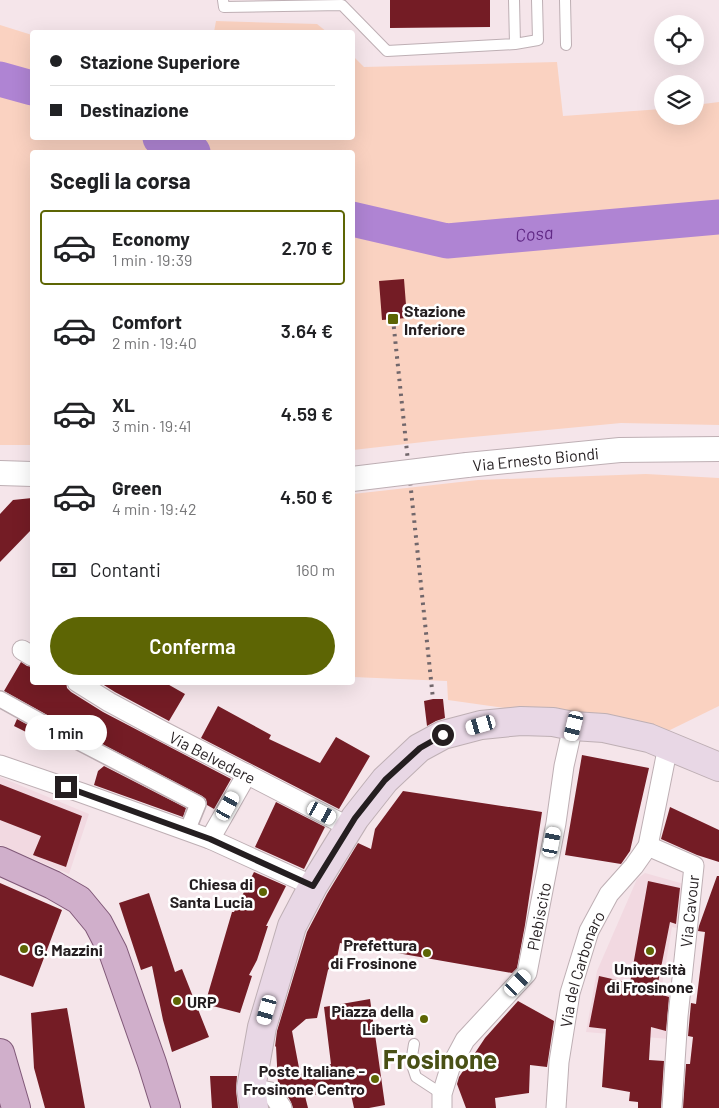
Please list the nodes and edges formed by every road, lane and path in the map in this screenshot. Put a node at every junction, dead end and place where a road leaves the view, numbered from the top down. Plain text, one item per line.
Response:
1 (223, 0) edge
2 (514, 0) edge
3 (537, 0) edge
4 (565, 0) edge
5 (515, 44) junction
6 (566, 45) dead end
7 (719, 449) edge
8 (0, 473) edge
9 (30, 474) edge
10 (355, 479) edge
11 (83, 685) edge
12 (0, 699) edge
13 (574, 726) junction
14 (668, 746) junction
15 (0, 765) edge
16 (719, 767) edge
17 (247, 774) junction
18 (349, 827) junction
19 (187, 831) junction
20 (210, 839) junction
21 (648, 846) junction
22 (0, 861) edge
23 (313, 886) junction
24 (414, 1044) dead end
25 (0, 1053) edge
26 (253, 1098) edge
27 (442, 1101) edge
28 (16, 1108) edge
29 (166, 1108) edge
30 (282, 1108) edge
31 (556, 1108) edge
32 (672, 1108) edge

1 - 5 lane
2 - 5 lane
3 - 5 lane
4 - 6 lane
7 - 10 street, Via Ernesto Biondi, bridge
8 - 9 street
11 - 17 street, Via Belvedere
12 - 19 street
13 - 14 main road
13 - 18 main road
13 - 27 street, Plebiscito
14 - 16 main road
14 - 21 street
15 - 19 street
17 - 18 street, Via Belvedere
17 - 20 street
18 - 23 main road
19 - 20 street
20 - 23 street
21 - 31 street, Via del Carbonaro
21 - 32 street, Via Cavour
22 - 29 main road
23 - 26 main road
24 - 27 lane
25 - 28 main road
26 - 30 street

